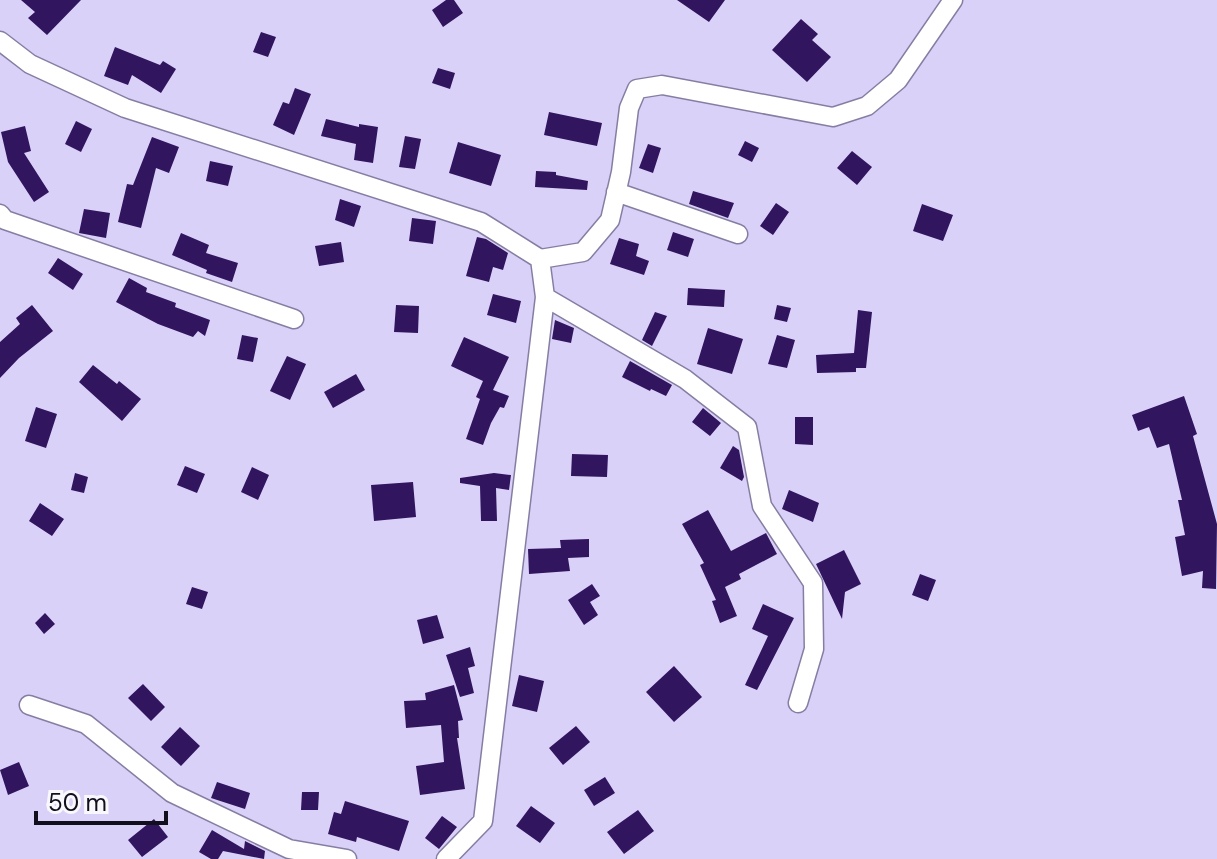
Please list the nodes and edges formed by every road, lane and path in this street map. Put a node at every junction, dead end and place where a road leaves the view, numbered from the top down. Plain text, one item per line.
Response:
1 (953, 0) edge
2 (0, 41) edge
3 (616, 192) junction
4 (0, 214) edge
5 (738, 234) dead end
6 (540, 259) junction
7 (545, 297) junction
8 (294, 319) dead end
9 (798, 703) dead end
10 (29, 705) dead end
11 (347, 859) edge
12 (446, 859) edge

1 - 3 street
2 - 6 street
3 - 5 street
3 - 6 street
4 - 8 street
6 - 7 street
7 - 9 street
7 - 12 street
10 - 11 street

